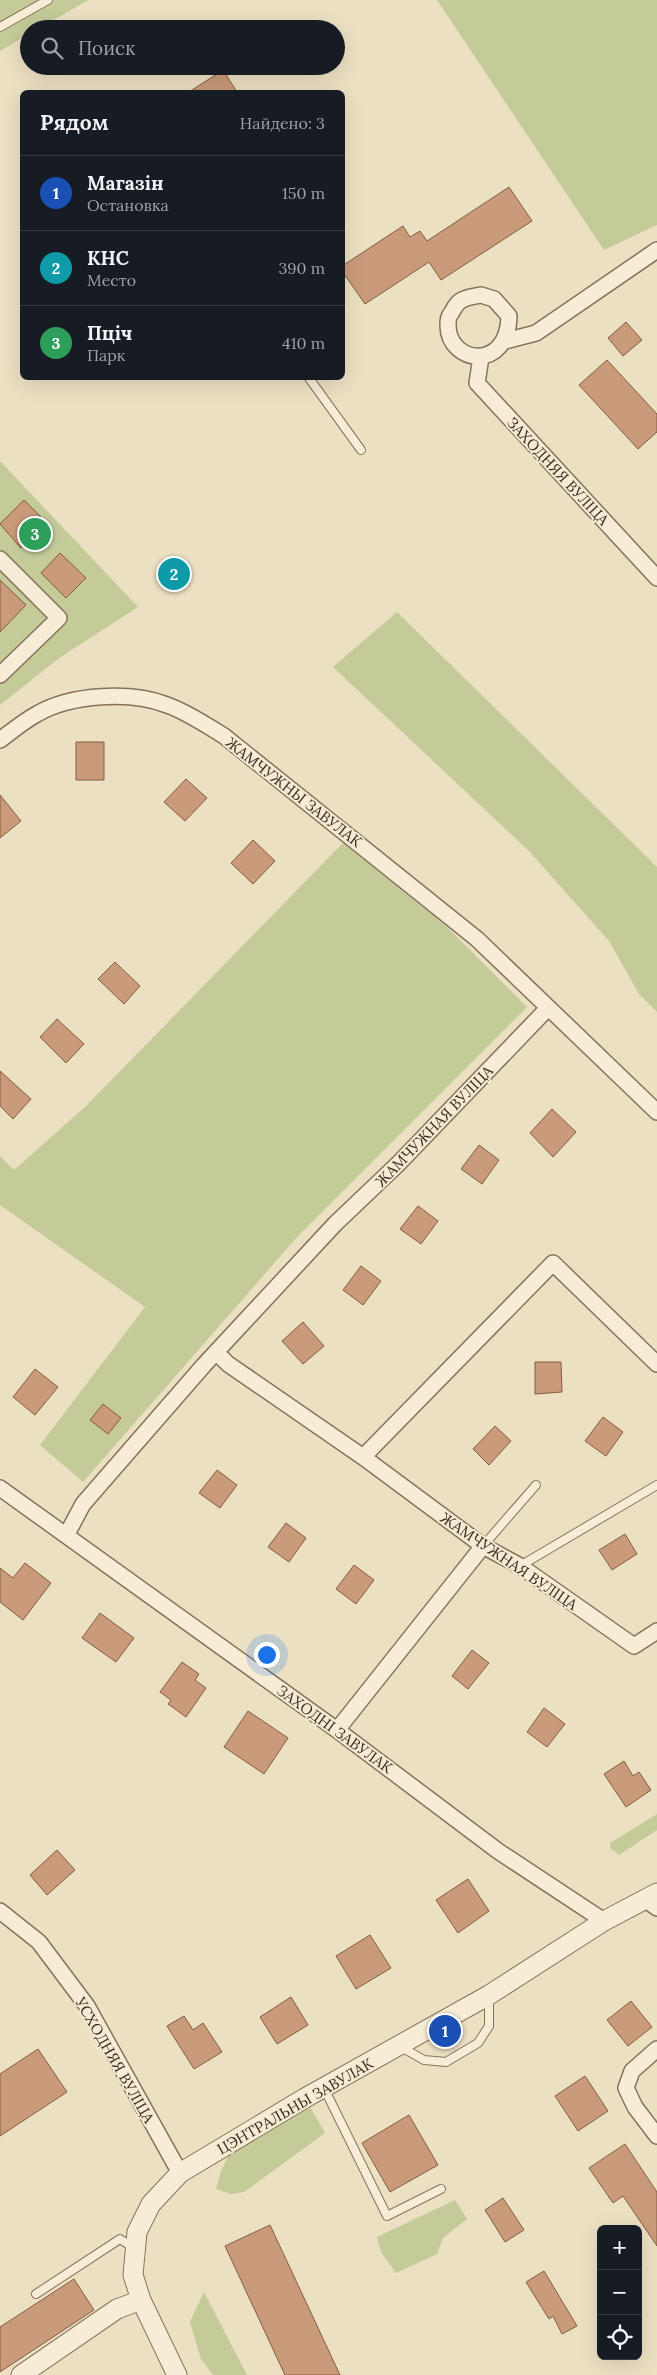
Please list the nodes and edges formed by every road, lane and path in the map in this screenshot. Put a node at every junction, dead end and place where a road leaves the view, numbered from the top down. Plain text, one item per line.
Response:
1 (48, 0) edge
2 (0, 27) edge
3 (657, 250) edge
4 (505, 341) junction
5 (481, 357) junction
6 (310, 380) edge
7 (361, 450) dead end
8 (0, 559) edge
9 (657, 578) edge
10 (0, 675) edge
11 (0, 740) edge
12 (548, 1008) junction
13 (657, 1112) edge
14 (216, 1352) junction
15 (657, 1364) edge
16 (363, 1457) junction
17 (536, 1485) dead end
18 (657, 1485) edge
19 (0, 1488) edge
20 (67, 1534) junction
21 (483, 1546) junction
22 (520, 1566) junction
23 (657, 1631) edge
24 (337, 1730) junction
25 (653, 1900) edge
26 (0, 1912) edge
27 (604, 1921) junction
28 (489, 1995) junction
29 (399, 2046) junction
30 (657, 2048) edge
31 (324, 2088) junction
32 (657, 2136) edge
33 (180, 2173) junction
34 (440, 2189) dead end
35 (134, 2248) junction
36 (36, 2294) dead end
37 (141, 2300) junction
38 (21, 2375) edge
39 (177, 2375) edge

1 - 2 lane
3 - 4 street
4 - 5 street
4 - 5 street
5 - 9 street, ЗАХОДНЯЯ ВУЛІЦА
6 - 7 lane
8 - 10 street
11 - 12 street, ЖАМЧУЖНЫ ЗАВУЛАК
12 - 13 street
12 - 14 street, ЖАМЧУЖНАЯ ВУЛІЦА
14 - 16 street, ЖАМЧУЖНАЯ ВУЛІЦА
14 - 20 street, ЖАМЧУЖНАЯ ВУЛІЦА
15 - 16 street
16 - 21 street, ЖАМЧУЖНАЯ ВУЛІЦА
17 - 21 lane
18 - 22 lane
19 - 20 street
20 - 24 street, ЗАХОДНІ ЗАВУЛАК
21 - 22 street, ЖАМЧУЖНАЯ ВУЛІЦА
21 - 24 street
22 - 23 street, ЖАМЧУЖНАЯ ВУЛІЦА
24 - 27 street, ЗАХОДНІ ЗАВУЛАК
25 - 27 street, ЦЭНТРАЛЬНЫ ЗАВУЛАК
26 - 33 street, УСХОДНЯЯ ВУЛІЦА
27 - 28 street, ЦЭНТРАЛЬНЫ ЗАВУЛАК
28 - 29 street, ЦЭНТРАЛЬНЫ ЗАВУЛАК
28 - 29 lane
29 - 31 street, ЦЭНТРАЛЬНЫ ЗАВУЛАК
30 - 32 street
31 - 33 street, ЦЭНТРАЛЬНЫ ЗАВУЛАК
31 - 34 lane
33 - 35 street, ЦЭНТРАЛЬНЫ ЗАВУЛАК
35 - 36 lane
35 - 37 street, ЦЭНТРАЛЬНЫ ЗАВУЛАК
37 - 38 street
37 - 39 street, ЦЭНТРАЛЬНЫ ЗАВУЛАК

